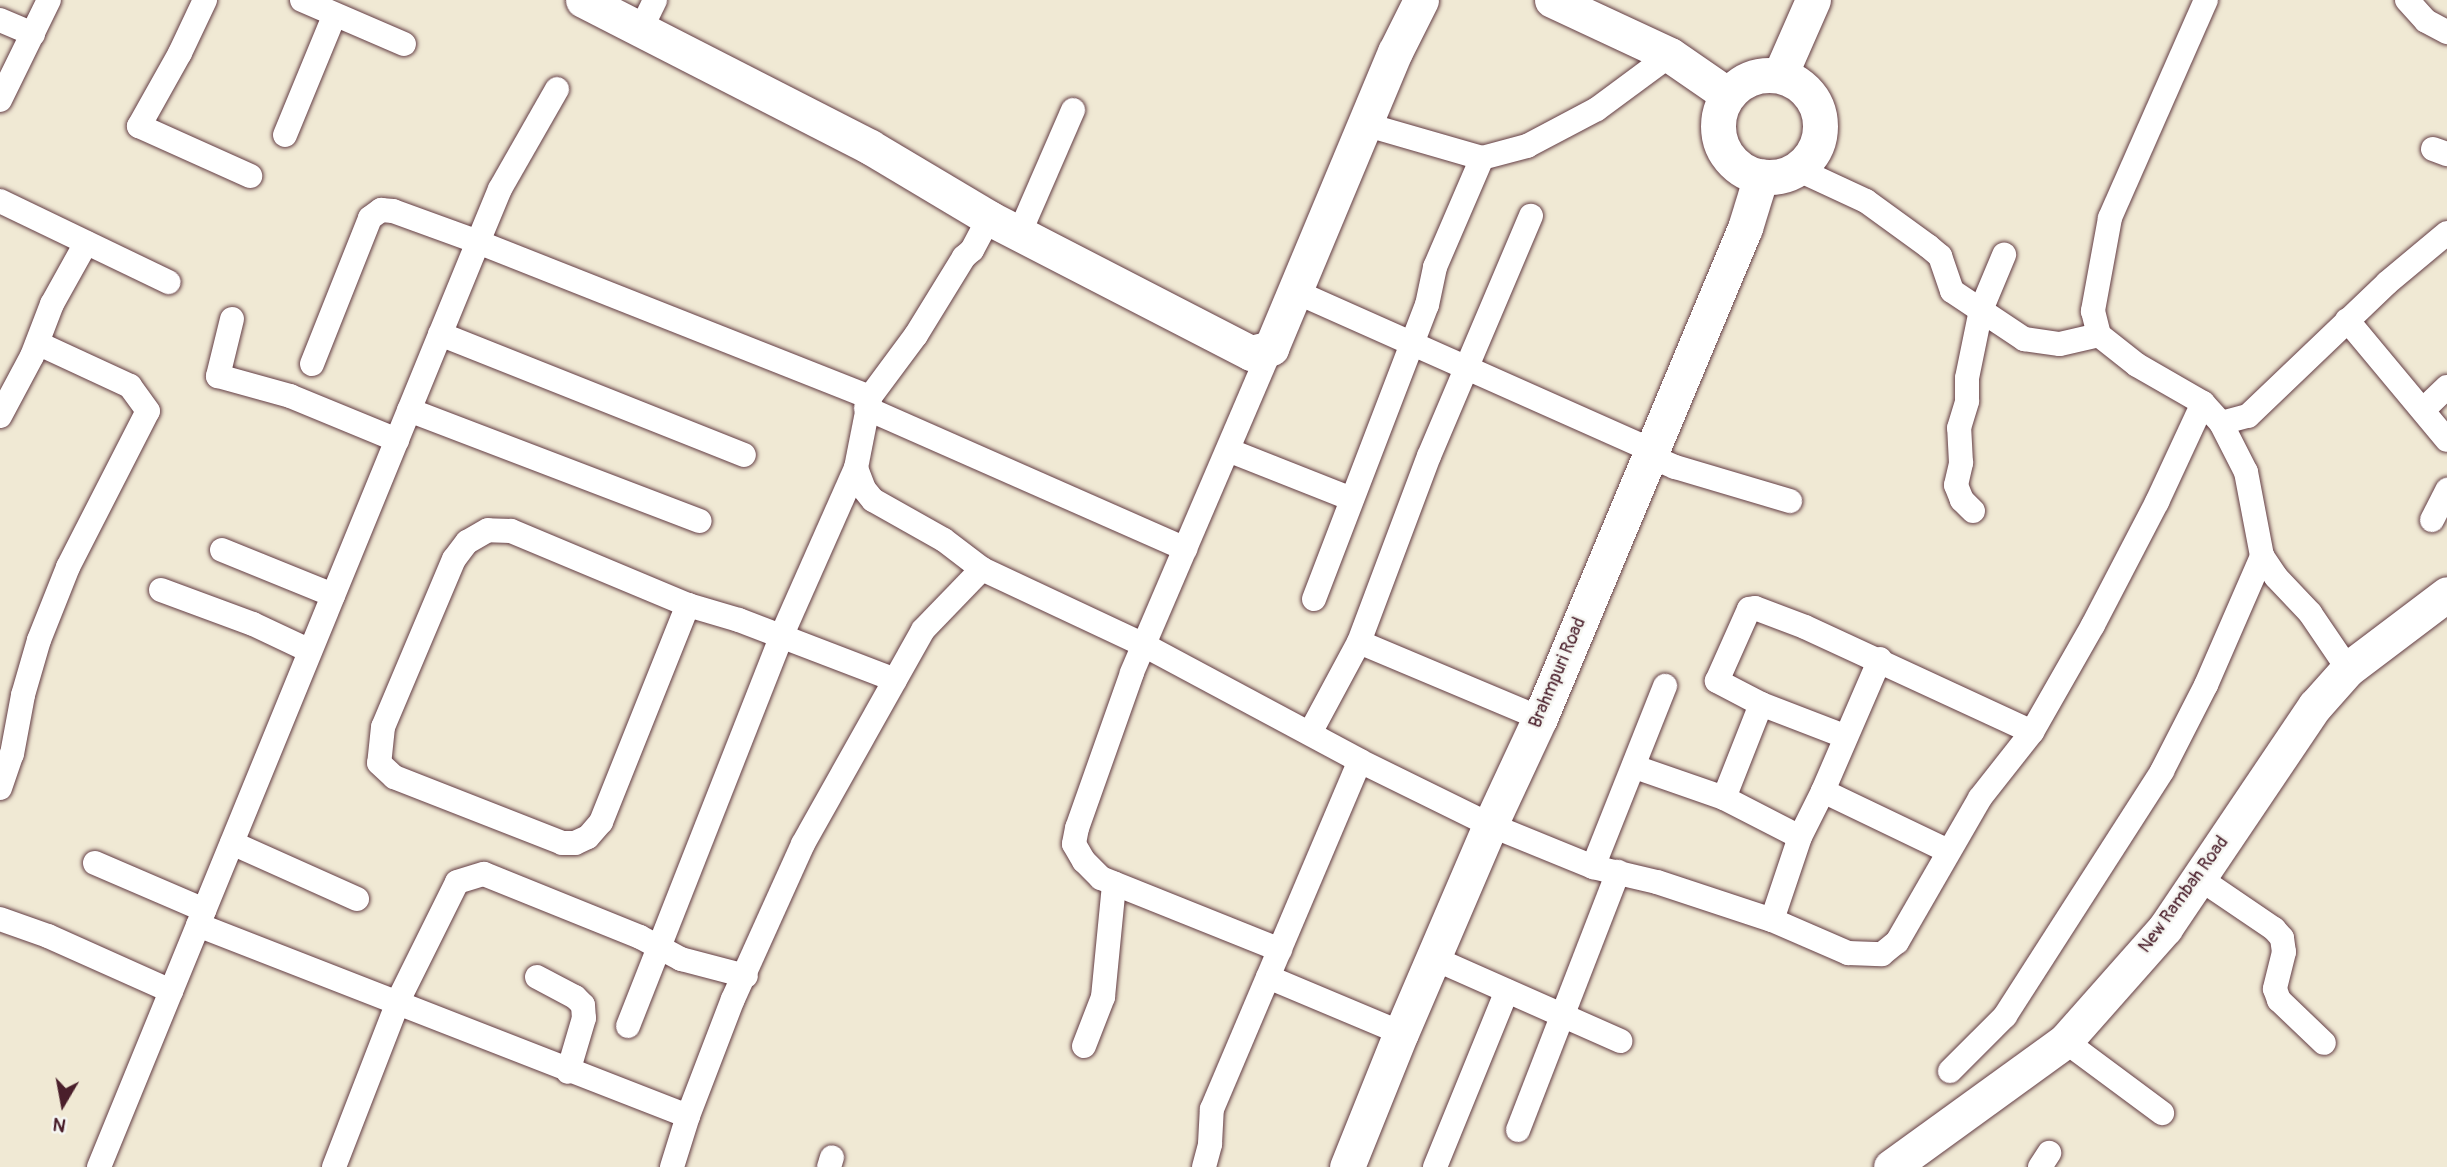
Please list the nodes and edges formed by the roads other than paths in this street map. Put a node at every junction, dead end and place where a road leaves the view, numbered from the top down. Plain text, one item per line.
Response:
1 (49, 0) edge
2 (205, 0) edge
3 (302, 0) edge
4 (583, 0) edge
5 (654, 0) edge
6 (1421, 0) edge
7 (1552, 0) edge
8 (1813, 0) edge
9 (2206, 0) edge
10 (2407, 0) edge
11 (1594, 8) edge
12 (334, 16) junction
13 (0, 20) edge
14 (640, 31) junction
15 (2447, 32) edge
16 (33, 33) junction
17 (404, 44) dead end
18 (1670, 55) junction
19 (1780, 75) junction
20 (556, 89) dead end
21 (1728, 95) junction
22 (0, 100) edge
23 (1073, 110) dead end
24 (1364, 124) junction
25 (285, 135) dead end
26 (1482, 158) junction
27 (1797, 169) junction
28 (250, 176) dead end
29 (1761, 176) junction
30 (0, 201) edge
31 (1531, 216) dead end
32 (989, 218) junction
33 (1020, 232) junction
34 (2447, 233) edge
35 (478, 242) junction
36 (86, 243) junction
37 (2004, 255) dead end
38 (168, 282) dead end
39 (1294, 291) junction
40 (1981, 310) junction
41 (232, 319) dead end
42 (2347, 320) junction
43 (440, 334) junction
44 (2099, 335) junction
45 (37, 343) junction
46 (1411, 345) junction
47 (1271, 348) junction
48 (312, 364) dead end
49 (1465, 365) junction
50 (2447, 387) edge
51 (2203, 402) junction
52 (868, 403) junction
53 (3, 405) edge
54 (409, 410) junction
55 (2423, 410) junction
56 (2221, 423) junction
57 (397, 440) junction
58 (2447, 440) edge
59 (1228, 450) junction
60 (1649, 452) junction
61 (744, 455) dead end
62 (856, 468) junction
63 (2447, 491) edge
64 (1352, 499) junction
65 (1790, 501) dead end
66 (1973, 511) dead end
67 (2432, 520) dead end
68 (699, 521) dead end
69 (1185, 549) junction
70 (222, 550) dead end
71 (2262, 556) junction
72 (982, 569) junction
73 (161, 590) dead end
74 (2447, 594) edge
75 (333, 595) junction
76 (1314, 598) dead end
77 (688, 605) junction
78 (782, 637) junction
79 (1359, 642) junction
80 (1144, 645) junction
81 (310, 651) junction
82 (1880, 659) junction
83 (2348, 669) junction
84 (895, 680) junction
85 (1665, 686) dead end
86 (1761, 704) junction
87 (1540, 718) junction
88 (2032, 732) junction
89 (1310, 733) junction
90 (1844, 736) junction
91 (1360, 761) junction
92 (1635, 767) junction
93 (0, 788) edge
94 (1822, 791) junction
95 (1724, 798) junction
96 (1490, 825) junction
97 (1800, 837) junction
98 (232, 843) junction
99 (1948, 851) junction
100 (95, 863) dead end
101 (1593, 867) junction
102 (1618, 872) junction
103 (2199, 878) junction
104 (1114, 884) junction
105 (357, 899) dead end
106 (201, 918) junction
107 (0, 919) edge
108 (1772, 920) junction
109 (657, 947) junction
110 (1280, 950) junction
111 (1433, 958) junction
112 (746, 976) junction
113 (537, 977) dead end
114 (1268, 977) junction
115 (171, 991) junction
116 (1507, 991) junction
117 (398, 1001) junction
118 (1562, 1016) junction
119 (628, 1026) dead end
120 (1401, 1033) junction
121 (1620, 1041) dead end
122 (2065, 1041) junction
123 (2324, 1043) dead end
124 (1084, 1046) dead end
125 (1950, 1071) dead end
126 (568, 1072) junction
127 (2162, 1113) dead end
128 (688, 1116) junction
129 (1518, 1130) dead end
130 (1354, 1165) edge
131 (99, 1167) edge
132 (334, 1167) edge
133 (672, 1167) edge
134 (1204, 1167) edge
135 (1435, 1167) edge
136 (1891, 1167) edge

1 - 16 street
2 - 28 street
3 - 12 street
4 - 14 street
5 - 14 street
6 - 24 street
7 - 11 street
8 - 19 street
9 - 44 street
10 - 15 street
11 - 18 street
12 - 17 street
12 - 25 street
13 - 16 street
14 - 32 street
16 - 22 street
18 - 21 street
18 - 26 street
19 - 21 street
19 - 27 street
20 - 35 street
21 - 29 street
23 - 33 street
24 - 26 street
24 - 39 street
26 - 46 street
27 - 29 street
27 - 40 street
29 - 60 street, Brahmpuri Road
30 - 36 street
31 - 49 street
32 - 33 street
32 - 52 street
33 - 47 street
34 - 42 street
35 - 43 street
35 - 48 street
35 - 52 street
36 - 38 street
36 - 45 street
37 - 40 street
39 - 46 street
39 - 47 street
40 - 44 street
40 - 66 street
41 - 57 street
42 - 55 street
42 - 56 street
43 - 54 street
43 - 61 street
44 - 51 street
45 - 53 street
45 - 93 street
46 - 49 street
46 - 64 street
47 - 59 street
49 - 60 street
49 - 79 street
50 - 55 street
51 - 56 street
51 - 88 street
52 - 62 street
52 - 69 street
54 - 57 street
54 - 68 street
55 - 58 street
56 - 71 street
57 - 75 street
59 - 64 street
59 - 69 street
60 - 65 street
60 - 87 street, Brahmpuri Road
62 - 72 street
62 - 78 street
63 - 67 street
64 - 76 street
69 - 80 street
70 - 75 street
71 - 83 street
71 - 125 street
72 - 80 street
72 - 84 street
73 - 81 street
74 - 83 street, New Rambah Road
75 - 81 street
77 - 77 street
77 - 78 street
78 - 84 street
78 - 109 street
79 - 87 street
79 - 89 street
80 - 89 street
80 - 104 street
81 - 98 street
82 - 86 street
82 - 88 street
82 - 90 street
83 - 103 street, New Rambah Road
84 - 112 street
85 - 92 street
86 - 90 street
86 - 95 street
87 - 96 street, Brahmpuri Road
88 - 99 street
89 - 91 street
90 - 94 street
91 - 96 street
91 - 110 street
92 - 95 street
92 - 101 street
94 - 97 street
94 - 99 street
95 - 97 street
96 - 101 street
96 - 111 street, Brahmpuri Road
97 - 108 street
98 - 105 street
98 - 106 street
99 - 108 street
100 - 106 street
101 - 102 street
102 - 108 street
102 - 118 street
103 - 122 street, New Rambah Road
103 - 123 street
104 - 110 street
104 - 124 street
106 - 115 street
106 - 117 street
107 - 115 street
109 - 112 street
109 - 117 street
109 - 119 street
110 - 114 street
111 - 116 street
111 - 120 street, Brahmpuri Road
112 - 128 street
113 - 126 street
114 - 120 street
114 - 134 street
115 - 131 street
116 - 118 street
116 - 135 street
117 - 126 street
117 - 132 street
118 - 121 street
118 - 129 street
120 - 130 street, Brahmpuri Road
122 - 127 street
122 - 136 street, New Rambah Road
126 - 128 street
128 - 133 street

